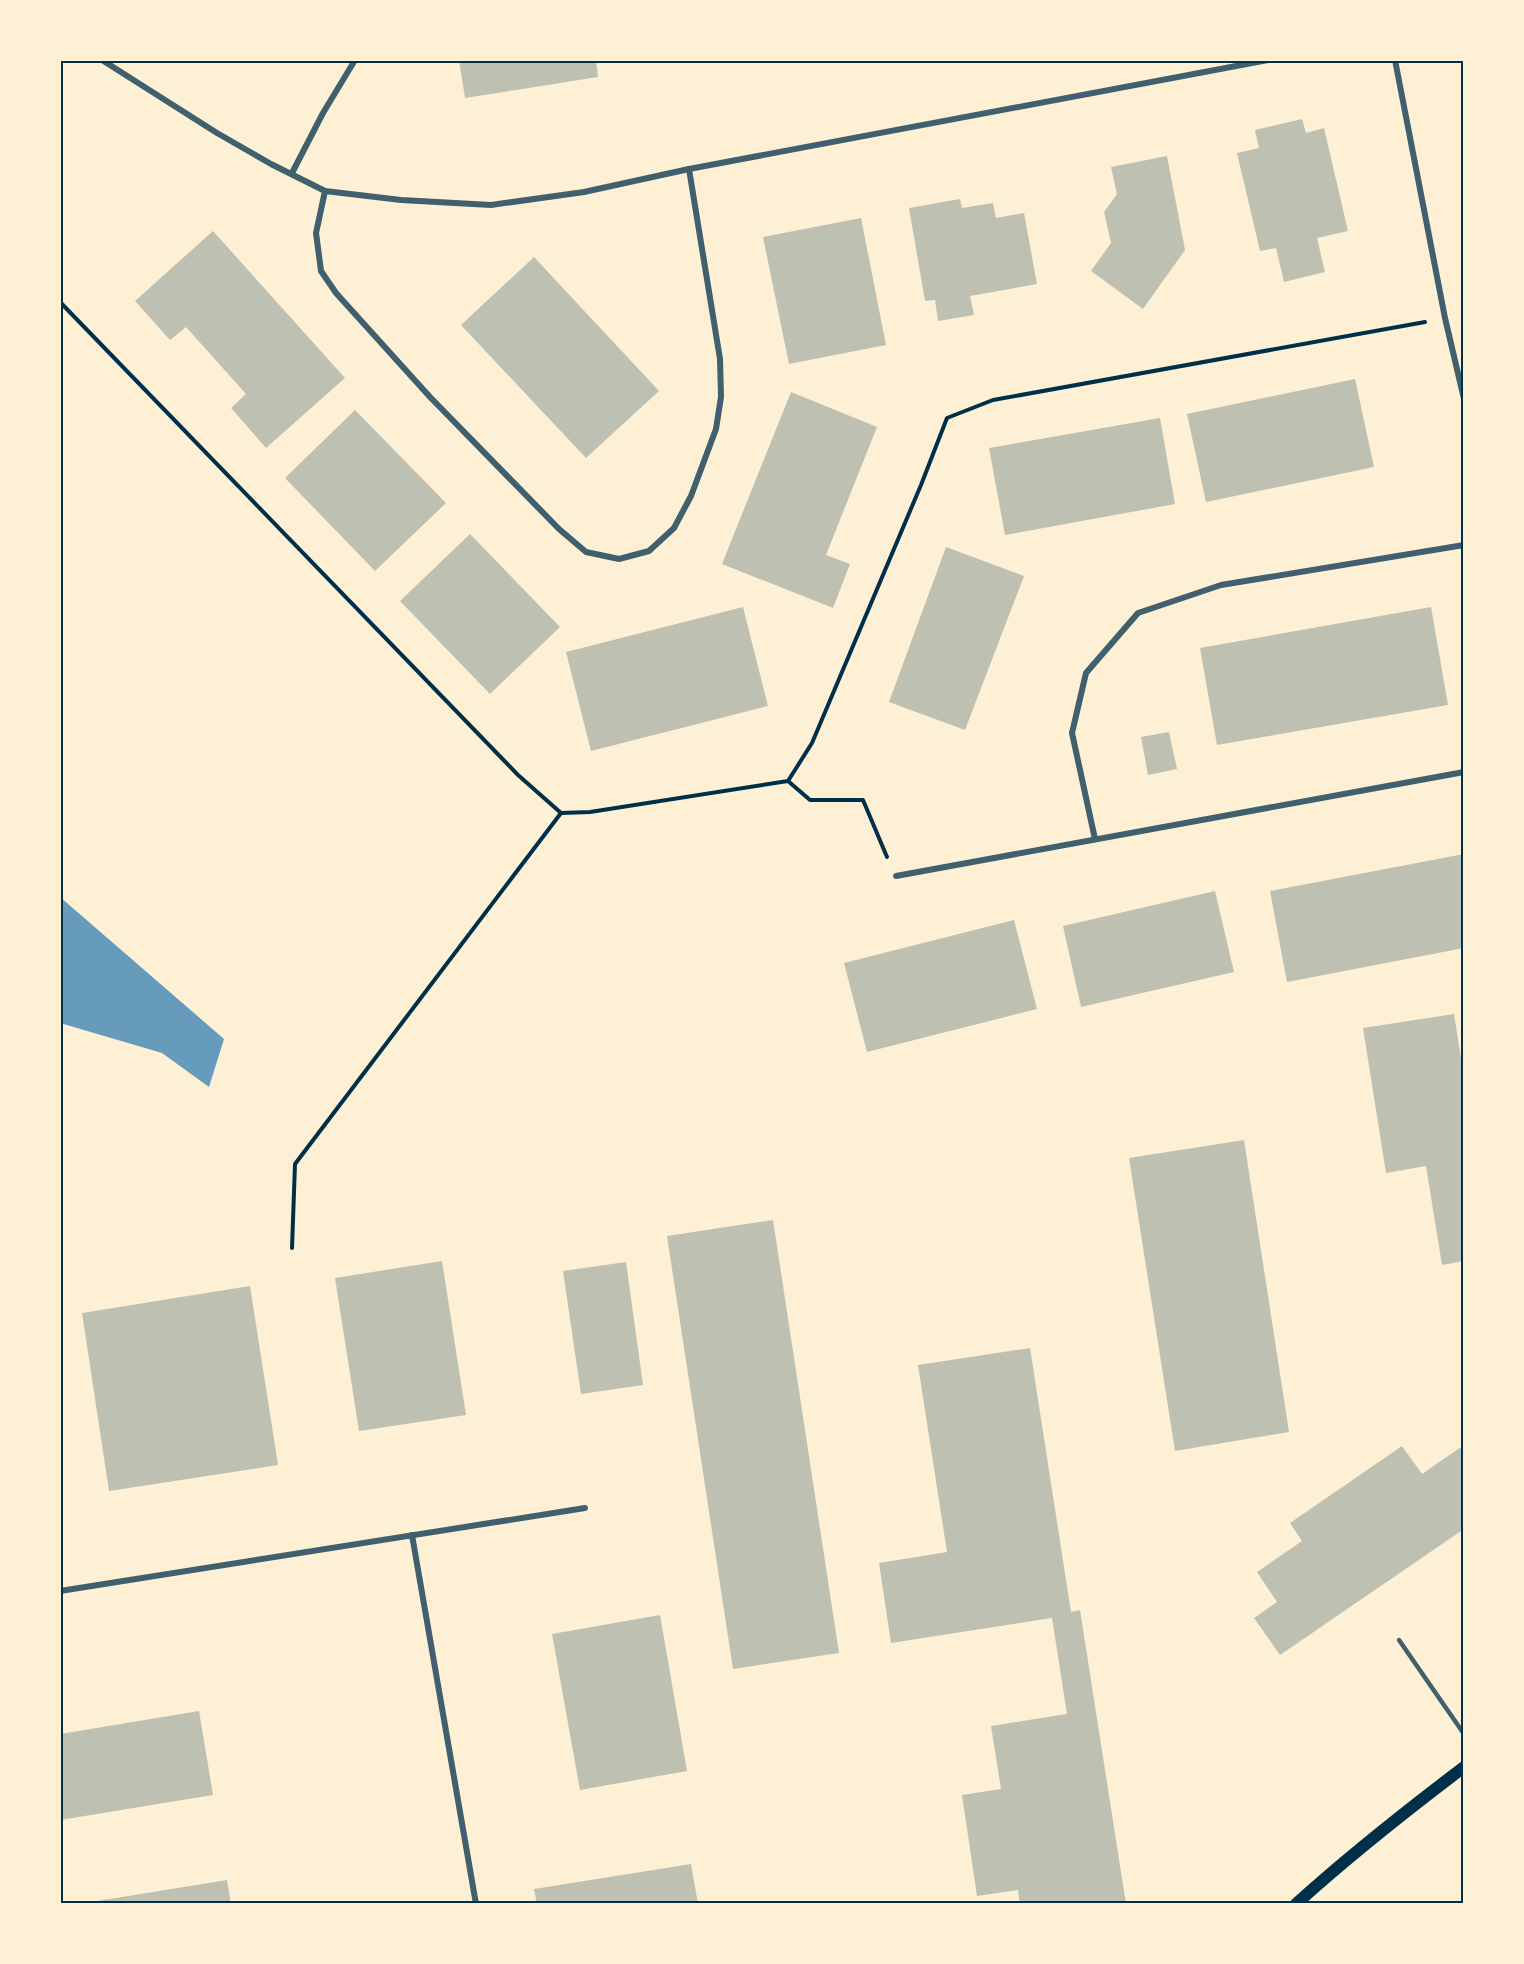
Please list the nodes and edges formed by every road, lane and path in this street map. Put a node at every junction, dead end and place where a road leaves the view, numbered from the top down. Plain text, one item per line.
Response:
1 (102, 60) edge
2 (355, 60) edge
3 (1268, 60) edge
4 (1395, 60) edge
5 (111, 62) edge
6 (689, 169) junction
7 (292, 173) junction
8 (324, 191) junction
9 (60, 302) edge
10 (1445, 318) junction
11 (1464, 399) edge
12 (1464, 545) edge
13 (1464, 772) edge
14 (788, 781) junction
15 (561, 813) junction
16 (1095, 839) junction
17 (896, 876) joint
18 (292, 1248) dead end
19 (585, 1508) dead end
20 (412, 1535) junction
21 (60, 1591) edge
22 (1399, 1640) dead end
23 (1464, 1734) edge
24 (1464, 1767) edge
25 (476, 1904) edge
26 (1296, 1904) edge

1 - 5 street
2 - 7 street
3 - 6 street
4 - 10 street
5 - 7 street
6 - 8 street
6 - 8 street
7 - 8 street
9 - 15 path
10 - 11 street
10 - 14 path
12 - 16 street
13 - 16 street
14 - 15 path
14 - 17 path
15 - 18 path
16 - 17 street
19 - 20 street
20 - 21 street
20 - 25 street
22 - 23 lane
24 - 26 main road

